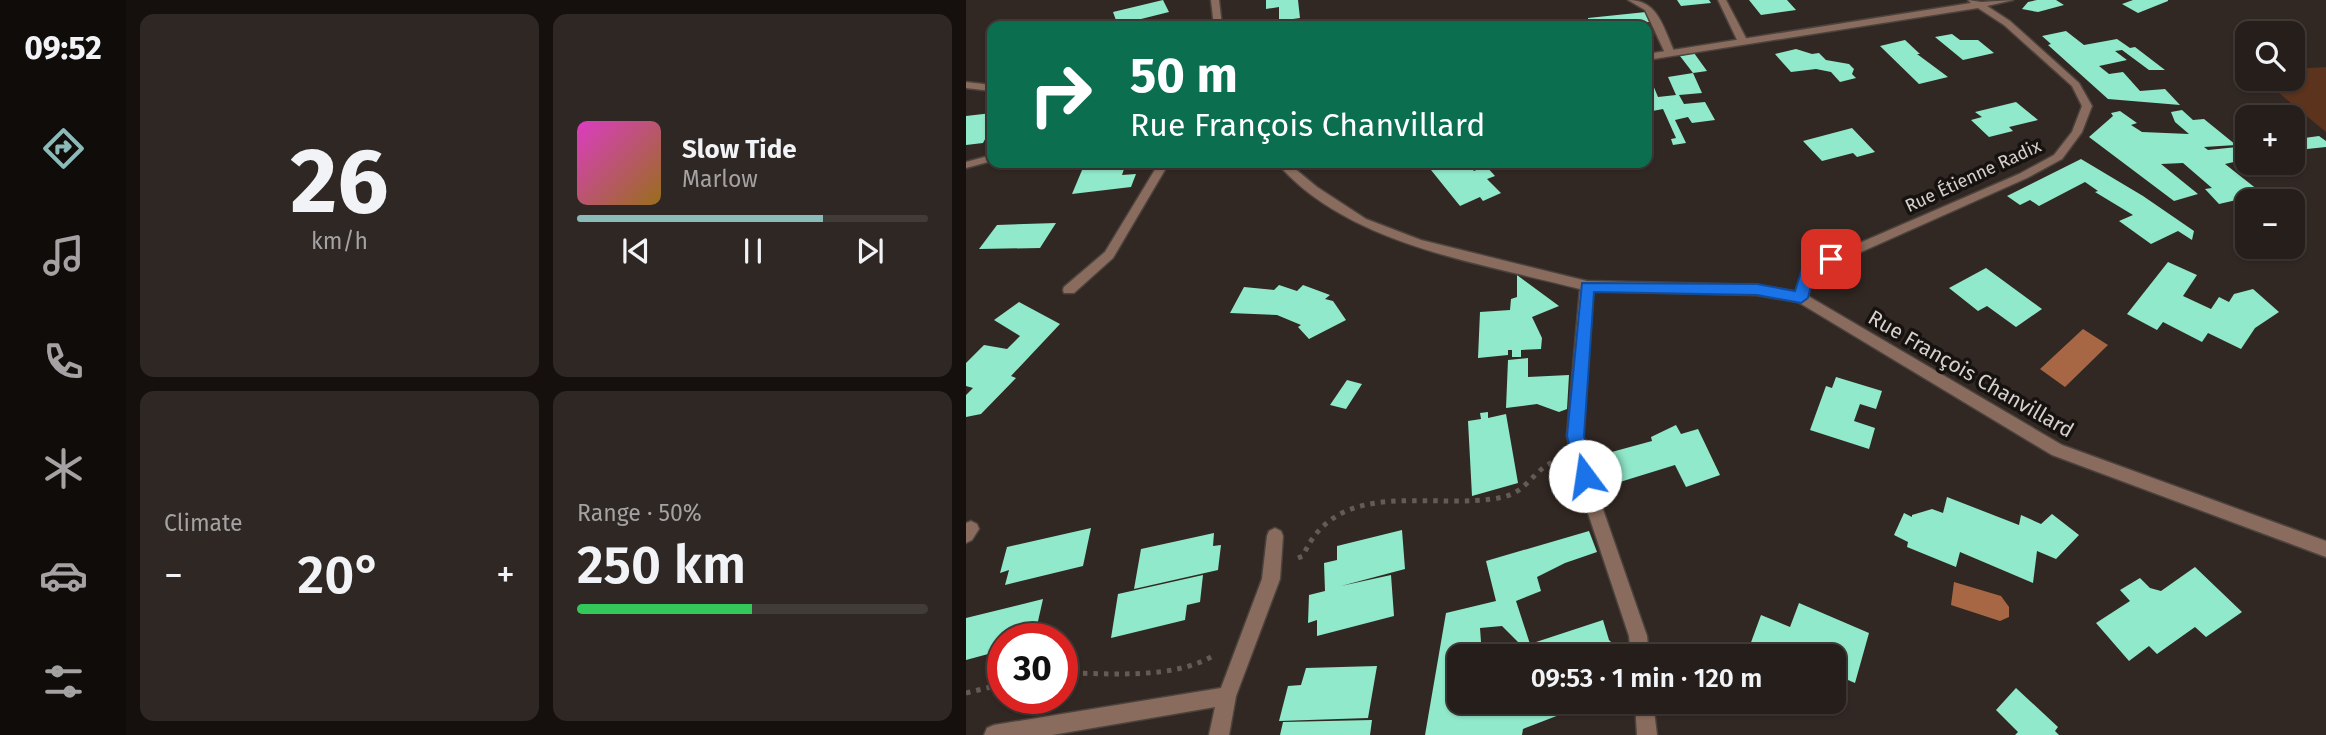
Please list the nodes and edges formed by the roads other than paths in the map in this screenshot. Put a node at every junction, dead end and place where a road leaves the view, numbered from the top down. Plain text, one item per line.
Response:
1 (1215, 0) edge
2 (1632, 0) edge
3 (1722, 0) edge
4 (2009, 0) edge
5 (1975, 3) edge
6 (1217, 21) edge
7 (1743, 42) junction
8 (1670, 53) junction
9 (1652, 56) edge
10 (966, 85) edge
11 (987, 87) edge
12 (987, 159) edge
13 (966, 165) edge
14 (1161, 168) edge
15 (1288, 168) edge
16 (1587, 286) junction
17 (1069, 290) dead end
18 (1801, 298) junction
19 (1275, 536) dead end
20 (2326, 549) edge
21 (1639, 644) edge
22 (1227, 696) junction
23 (1645, 714) edge
24 (994, 735) edge
25 (1219, 735) edge
26 (1647, 735) edge

1 - 6 street
2 - 8 street
3 - 7 street
4 - 5 street
5 - 7 street
5 - 18 street, Rue Étienne Radix
7 - 8 street
8 - 9 street
10 - 11 street
12 - 13 street
14 - 17 street
15 - 16 street, Rue François Chanvillard
16 - 18 street, Rue François Chanvillard
16 - 21 street
18 - 20 street, Rue François Chanvillard
19 - 22 street
22 - 24 street
22 - 25 street
23 - 26 street

